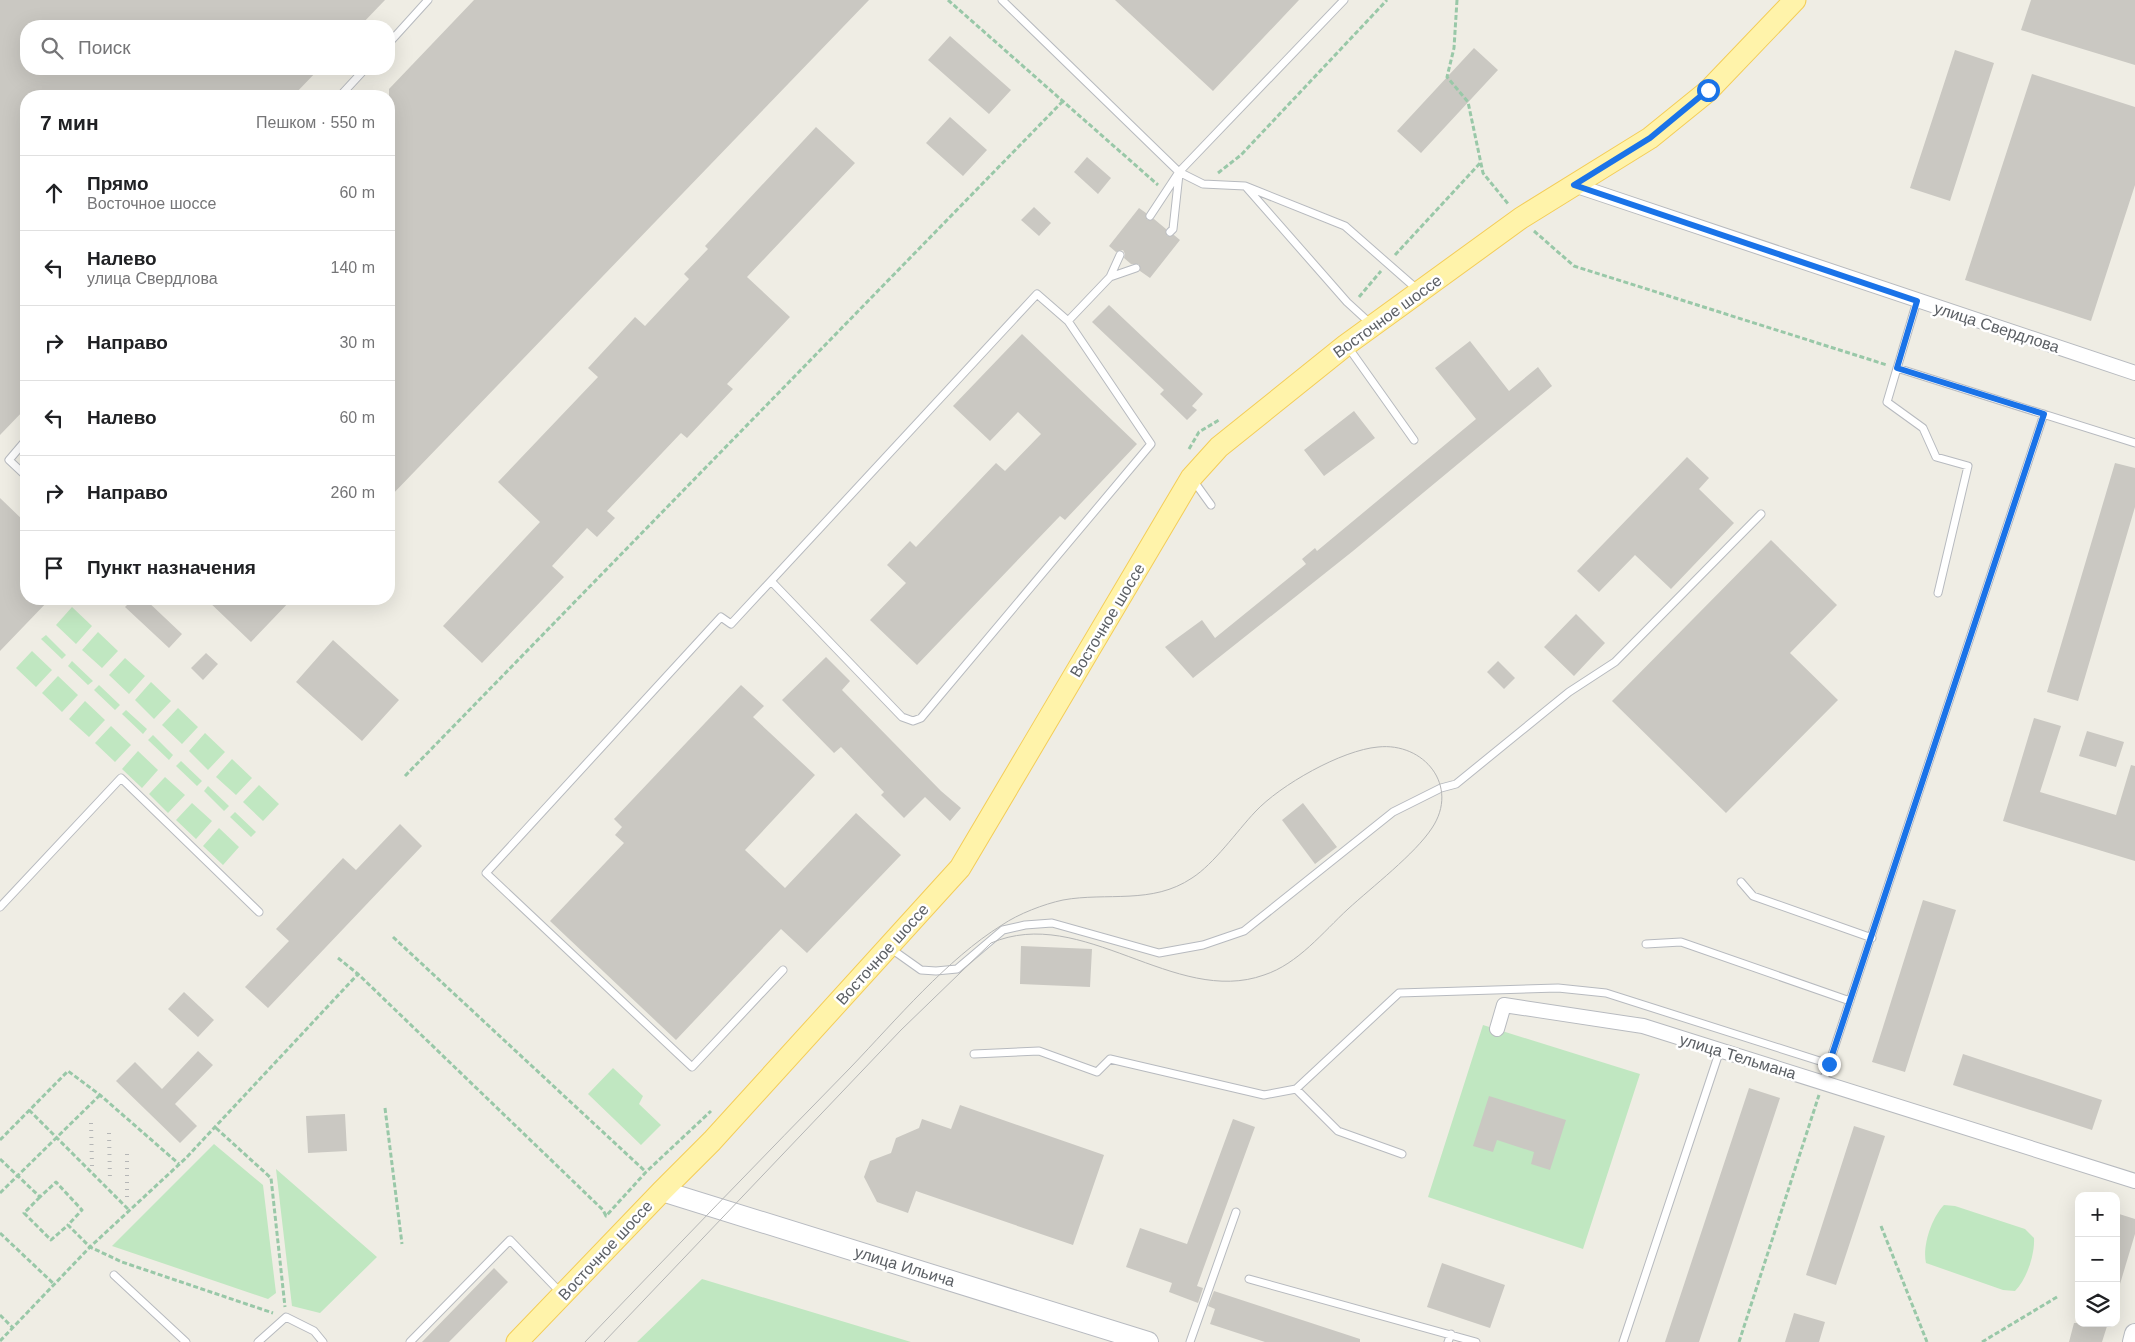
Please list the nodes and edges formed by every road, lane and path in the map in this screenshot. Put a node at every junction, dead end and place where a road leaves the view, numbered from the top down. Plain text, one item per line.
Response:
1 (428, 0) edge
2 (948, 0) edge
3 (1002, 0) edge
4 (1344, 0) edge
5 (1387, 0) edge
6 (1457, 0) edge
7 (1795, 0) edge
8 (395, 36) edge
9 (360, 75) edge
10 (346, 90) edge
11 (1063, 102) junction
12 (1180, 172) junction
13 (1203, 184) junction
14 (1574, 185) junction
15 (1245, 186) junction
16 (1169, 188) junction
17 (1150, 216) dead end
18 (1521, 218) junction
19 (1170, 232) dead end
20 (1120, 255) dead end
21 (1136, 268) dead end
22 (1110, 277) junction
23 (1420, 292) junction
24 (1917, 301) junction
25 (1068, 321) junction
26 (1374, 326) junction
27 (1346, 345) junction
28 (1897, 368) junction
29 (2135, 373) edge
30 (2044, 414) junction
31 (1414, 440) dead end
32 (2135, 443) edge
33 (20, 447) edge
34 (20, 470) edge
35 (1191, 478) junction
36 (1211, 505) dead end
37 (1761, 514) dead end
38 (771, 581) junction
39 (1938, 593) dead end
40 (405, 776) dead end
41 (1741, 882) dead end
42 (0, 907) edge
43 (259, 912) dead end
44 (393, 937) dead end
45 (1872, 938) junction
46 (1646, 944) dead end
47 (888, 946) junction
48 (338, 958) dead end
49 (783, 970) dead end
50 (358, 974) junction
51 (1850, 1001) junction
52 (1497, 1029) dead end
53 (1720, 1050) junction
54 (974, 1054) dead end
55 (1829, 1064) junction
56 (1823, 1082) junction
57 (1296, 1089) junction
58 (100, 1095) junction
59 (385, 1108) dead end
60 (30, 1110) junction
61 (695, 1125) dead end
62 (216, 1128) junction
63 (56, 1137) junction
64 (0, 1140) edge
65 (1402, 1154) dead end
66 (0, 1159) edge
67 (179, 1164) junction
68 (646, 1172) junction
69 (17, 1175) junction
70 (2135, 1181) edge
71 (662, 1190) junction
72 (0, 1193) edge
73 (40, 1197) junction
74 (129, 1210) junction
75 (1236, 1212) dead end
76 (68, 1225) junction
77 (1881, 1226) dead end
78 (0, 1234) edge
79 (402, 1244) dead end
80 (90, 1247) junction
81 (114, 1276) dead end
82 (1249, 1279) dead end
83 (55, 1285) junction
84 (563, 1295) junction
85 (2057, 1297) dead end
86 (0, 1315) edge
87 (286, 1317) junction
88 (13, 1328) junction
89 (1451, 1334) junction
90 (2135, 1334) edge
91 (0, 1341) edge
92 (186, 1342) edge
93 (258, 1342) edge
94 (323, 1342) edge
95 (410, 1342) edge
96 (517, 1342) edge
97 (1148, 1342) edge
98 (1190, 1342) edge
99 (1448, 1342) edge
100 (1476, 1342) edge
101 (1623, 1342) edge
102 (1739, 1342) edge
103 (1926, 1342) edge
104 (1982, 1342) edge
105 (2133, 1342) edge

1 - 8 lane
2 - 11 path
3 - 12 lane
4 - 12 lane
5 - 13 path
6 - 18 path
7 - 14 main road, Восточное шоссе
9 - 10 lane
11 - 16 path
11 - 40 path
12 - 13 lane
12 - 16 lane
12 - 19 lane
13 - 15 lane
14 - 18 main road, Восточное шоссе
14 - 24 street, улица Свердлова
15 - 23 lane
15 - 26 lane
16 - 17 lane
18 - 23 main road, Восточное шоссе
18 - 28 path
20 - 22 lane
21 - 22 lane
22 - 25 lane
23 - 26 main road, Восточное шоссе
24 - 28 lane
24 - 29 street, улица Свердлова
25 - 38 lane
25 - 38 lane
26 - 27 main road, Восточное шоссе
27 - 31 lane
27 - 35 main road, Восточное шоссе
28 - 30 lane
28 - 39 lane
30 - 32 lane
30 - 45 lane
33 - 34 lane
35 - 36 lane
35 - 47 main road, Восточное шоссе
37 - 47 lane
38 - 49 lane
41 - 45 lane
42 - 43 lane
44 - 68 path
45 - 51 lane
46 - 51 lane
47 - 71 main road, Восточное шоссе
48 - 50 path
50 - 62 path
50 - 68 path
51 - 55 lane
52 - 53 street, улица Тельмана
53 - 56 street, улица Тельмана
53 - 101 lane
54 - 57 lane
55 - 56 lane
55 - 57 lane
56 - 70 street, улица Тельмана
56 - 102 path
57 - 65 lane
58 - 60 path
58 - 63 path
58 - 67 path
59 - 79 path
60 - 63 path
60 - 64 path
61 - 68 path
62 - 67 path
62 - 87 path
63 - 69 path
63 - 74 path
66 - 69 path
67 - 74 path
69 - 72 path
69 - 73 path
71 - 84 main road, Восточное шоссе
71 - 97 street, улица Ильича
73 - 76 path
73 - 76 path
74 - 80 path
75 - 98 lane
76 - 80 path
77 - 103 path
78 - 83 path
80 - 83 path
80 - 87 path
81 - 92 lane
82 - 89 lane
83 - 88 path
84 - 95 lane
84 - 96 main road, Восточное шоссе
85 - 104 path
86 - 88 path
87 - 93 lane
87 - 94 lane
88 - 91 path
89 - 99 lane
89 - 100 lane
90 - 105 street

